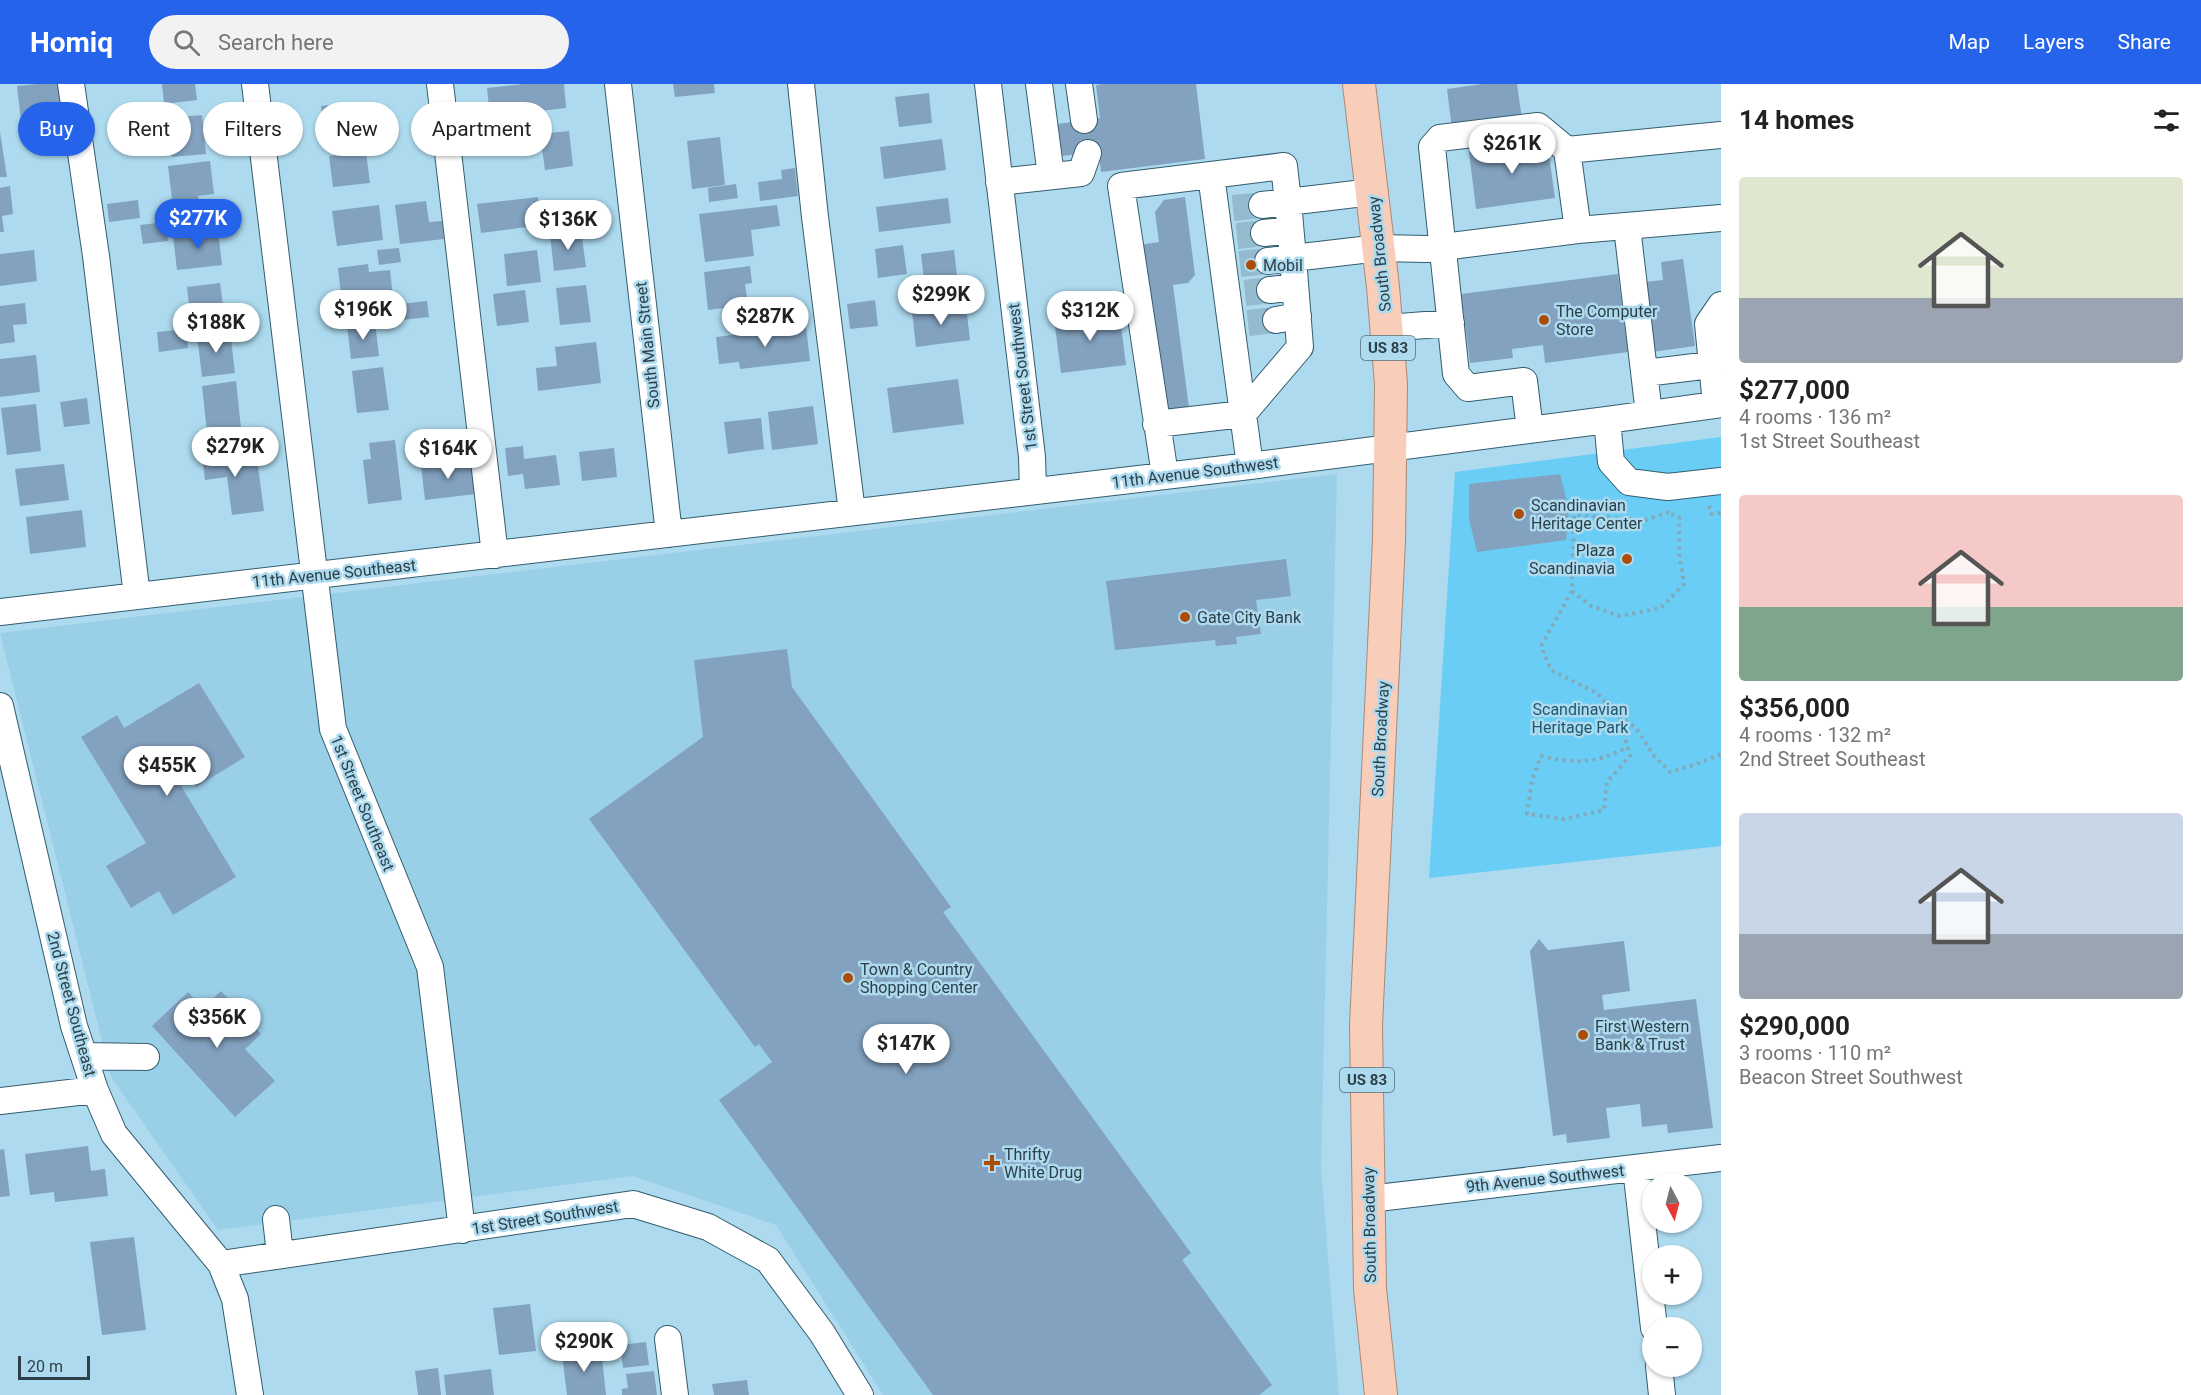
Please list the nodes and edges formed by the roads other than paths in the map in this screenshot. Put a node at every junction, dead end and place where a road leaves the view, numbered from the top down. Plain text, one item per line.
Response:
1 (71, 84) edge
2 (255, 84) edge
3 (440, 84) edge
4 (618, 84) edge
5 (801, 84) edge
6 (988, 84) edge
7 (1039, 84) edge
8 (1079, 84) edge
9 (1359, 84) edge
10 (1084, 120) dead end
11 (1721, 135) edge
12 (1567, 150) junction
13 (1088, 153) dead end
14 (1210, 175) junction
15 (1051, 176) junction
16 (999, 182) junction
17 (1372, 192) junction
18 (1288, 202) junction
19 (1262, 205) tunnel mouth
20 (1721, 218) edge
21 (1627, 227) junction
22 (1290, 230) junction
23 (1578, 230) junction
24 (1264, 233) tunnel mouth
25 (1442, 247) junction
26 (1379, 248) junction
27 (1280, 259) junction
28 (1295, 287) junction
29 (1270, 290) tunnel mouth
30 (1721, 305) edge
31 (1451, 323) junction
32 (1387, 328) junction
33 (1711, 365) junction
34 (1645, 373) junction
35 (1718, 404) edge
36 (1243, 414) junction
37 (1649, 414) junction
38 (1607, 420) junction
39 (1156, 424) junction
40 (1530, 430) junction
41 (1390, 447) junction
42 (1250, 466) junction
43 (1165, 475) junction
44 (1721, 481) edge
45 (1033, 490) junction
46 (852, 512) junction
47 (669, 534) junction
48 (495, 555) junction
49 (315, 574) junction
50 (136, 596) junction
51 (0, 612) edge
52 (0, 706) edge
53 (84, 1056) junction
54 (146, 1057) dead end
55 (95, 1090) junction
56 (0, 1101) edge
57 (1721, 1158) edge
58 (1636, 1168) junction
59 (1368, 1199) junction
60 (276, 1219) dead end
61 (462, 1230) junction
62 (280, 1254) junction
63 (222, 1264) junction
64 (1653, 1317) edge
65 (668, 1339) dead end
66 (1660, 1377) edge
67 (250, 1395) edge
68 (675, 1395) edge
69 (860, 1395) edge
70 (1381, 1395) edge
71 (1662, 1395) edge

1 - 50 street
2 - 49 street, 1st Street Southeast
3 - 48 street
4 - 47 street, South Main Street
5 - 46 street
6 - 16 street, 1st Street Southwest
7 - 15 street
8 - 10 street
9 - 17 main road, South Broadway / US 83
11 - 12 street
12 - 23 street
12 - 25 street
13 - 15 street
14 - 18 street
14 - 36 street
14 - 39 street
15 - 16 street
16 - 45 street, 1st Street Southwest
17 - 18 street
17 - 26 main road, South Broadway / US 83
18 - 19 street
18 - 22 street
20 - 21 street
21 - 23 street
21 - 34 street
22 - 24 street
22 - 27 street
23 - 25 street
25 - 26 street
25 - 31 street
26 - 27 street
26 - 32 main road, South Broadway / US 83
27 - 28 street
28 - 29 street
28 - 36 street
30 - 33 street
31 - 32 street
31 - 40 street
32 - 41 main road, South Broadway / US 83
33 - 34 street
33 - 35 street
34 - 37 street
35 - 37 street, 11th Avenue Southwest
36 - 39 street
36 - 42 street
37 - 38 street, 11th Avenue Southwest
38 - 40 street, 11th Avenue Southwest
38 - 44 street
39 - 43 street
40 - 41 street, 11th Avenue Southwest
41 - 42 street, 11th Avenue Southwest
41 - 59 main road, South Broadway / US 83
42 - 43 street, 11th Avenue Southwest
43 - 45 street, 11th Avenue Southwest
45 - 46 street, 11th Avenue Southwest
46 - 47 street, 11th Avenue Southwest
47 - 48 street, 11th Avenue Southeast
48 - 49 street, 11th Avenue Southeast
49 - 50 street, 11th Avenue Southeast
49 - 61 street, 1st Street Southeast
50 - 51 street, 11th Avenue Southeast
52 - 53 street, 2nd Street Southeast
53 - 54 street
53 - 55 street, 2nd Street Southeast
55 - 56 street
55 - 63 street, 2nd Street Southeast
57 - 58 street, 9th Avenue Southwest
58 - 59 street, 9th Avenue Southwest
58 - 64 street
59 - 70 main road, South Broadway / US 83
60 - 62 street
61 - 62 street, 1st Street Southwest
61 - 69 street, 1st Street Southwest
62 - 63 street, 1st Street Southwest
63 - 67 street
65 - 68 street
66 - 71 street

